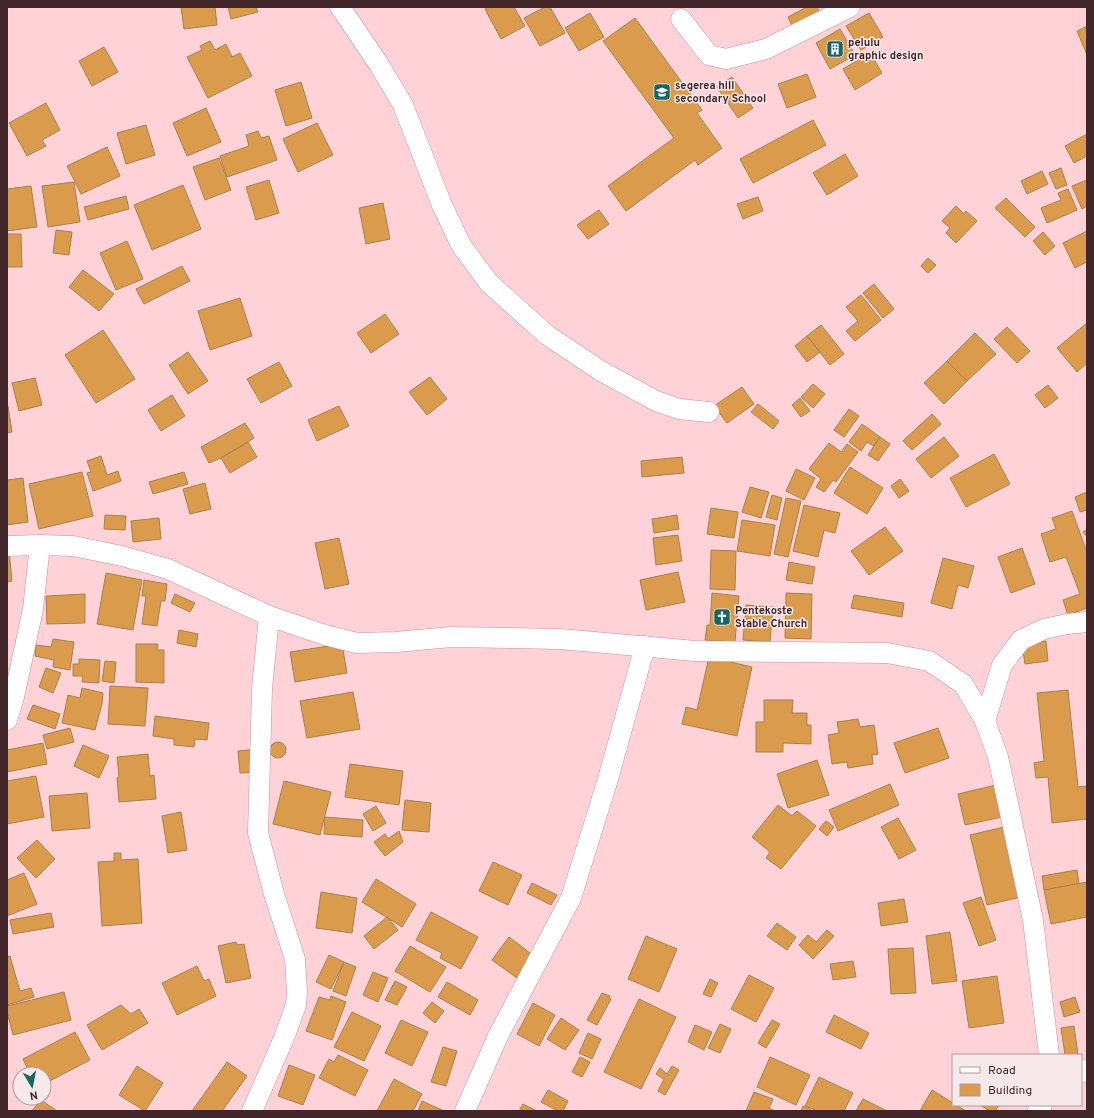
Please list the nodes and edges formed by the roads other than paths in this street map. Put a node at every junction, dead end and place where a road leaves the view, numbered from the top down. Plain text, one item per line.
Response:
1 (340, 7) edge
2 (850, 7) edge
3 (680, 19) dead end
4 (709, 412) dead end
5 (40, 545) junction
6 (7, 546) edge
7 (269, 616) junction
8 (1087, 622) edge
9 (645, 646) junction
10 (7, 720) edge
11 (985, 721) junction
12 (1049, 1054) edge
13 (252, 1111) edge
14 (465, 1111) edge

1 - 4 street
2 - 3 street
5 - 6 street
5 - 7 street
5 - 10 street
7 - 9 street
7 - 13 street
8 - 11 street
9 - 11 street
9 - 14 street
11 - 12 street

